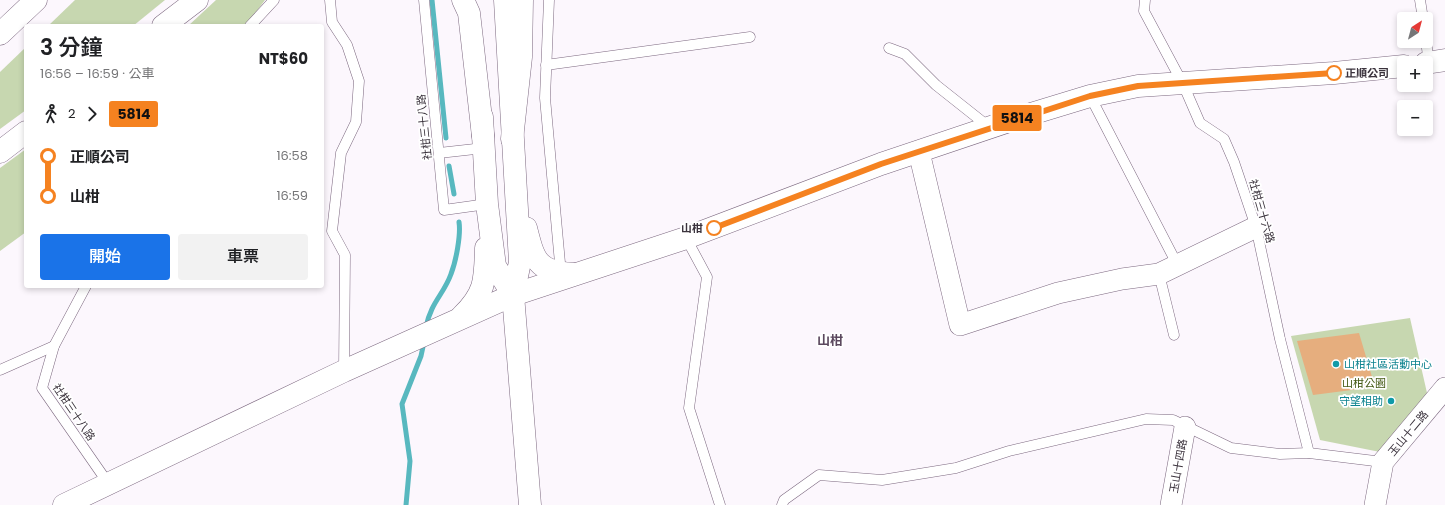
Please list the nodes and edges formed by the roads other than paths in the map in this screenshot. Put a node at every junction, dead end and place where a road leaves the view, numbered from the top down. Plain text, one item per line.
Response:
1 (36, 0) edge
2 (197, 0) edge
3 (274, 0) edge
4 (330, 0) edge
5 (424, 0) edge
6 (463, 0) edge
7 (473, 0) edge
8 (505, 0) edge
9 (522, 0) edge
10 (549, 0) edge
11 (1145, 0) edge
12 (1420, 0) edge
13 (1422, 12) edge
14 (166, 24) edge
15 (252, 24) edge
16 (0, 34) edge
17 (750, 37) dead end
18 (889, 48) dead end
19 (546, 65) junction
20 (1397, 67) edge
21 (1183, 84) junction
22 (1090, 96) junction
23 (990, 128) junction
24 (24, 134) edge
25 (512, 139) junction
26 (484, 142) junction
27 (0, 152) edge
28 (919, 152) junction
29 (439, 153) junction
30 (516, 193) junction
31 (487, 204) junction
32 (1256, 227) junction
33 (686, 238) junction
34 (1178, 266) junction
35 (568, 274) junction
36 (1159, 274) junction
37 (85, 288) edge
38 (513, 295) junction
39 (460, 318) junction
40 (1174, 335) dead end
41 (54, 346) junction
42 (0, 370) edge
43 (344, 371) junction
44 (1445, 388) edge
45 (1186, 427) junction
46 (1309, 453) junction
47 (1383, 462) junction
48 (108, 483) junction
49 (69, 504) edge
50 (530, 505) edge
51 (720, 505) edge
52 (782, 505) edge
53 (1171, 505) edge
54 (1375, 505) edge

1 - 16 main road
2 - 14 main road
3 - 15 lane
4 - 43 lane
5 - 29 lane, 社柑三十八路
6 - 26 main road
7 - 26 main road
8 - 25 main road
9 - 25 main road
10 - 19 lane
11 - 21 lane, 社柑三十六路
12 - 13 lane
17 - 19 lane
18 - 23 lane
19 - 35 lane
20 - 21 main road
21 - 22 main road
21 - 32 lane, 社柑三十六路
22 - 23 main road
22 - 34 lane
23 - 28 main road
24 - 27 main road
25 - 30 main road
26 - 29 lane
26 - 31 main road
28 - 33 main road
28 - 36 street
29 - 31 lane, 社柑三十八路
30 - 35 main road
30 - 38 main road
31 - 38 main road
31 - 39 main road
32 - 34 street
32 - 46 lane, 社柑三十六路
33 - 35 main road
33 - 51 lane
34 - 36 street
35 - 38 main road
36 - 40 lane
37 - 41 lane, 社柑三十八路
38 - 39 main road
38 - 50 main road
39 - 43 main road
41 - 42 lane
41 - 48 lane, 社柑三十八路
43 - 48 main road
44 - 47 street, 玉山十二路
45 - 46 lane
45 - 52 lane
45 - 53 street, 玉山十四路
46 - 47 lane
47 - 54 street, 玉山十二路
48 - 49 main road

